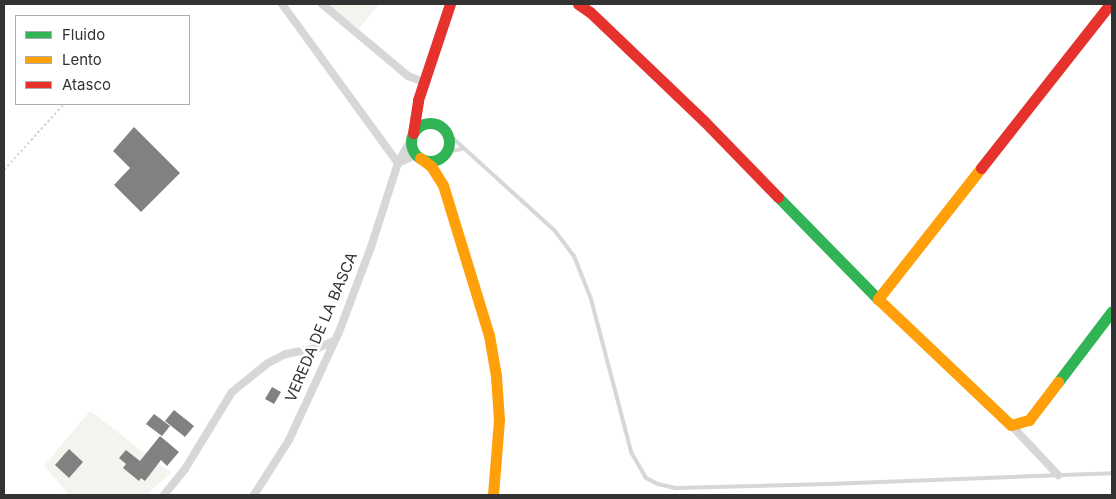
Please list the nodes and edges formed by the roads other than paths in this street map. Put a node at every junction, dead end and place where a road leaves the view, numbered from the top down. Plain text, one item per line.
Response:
1 (282, 4) edge
2 (322, 4) edge
3 (450, 4) edge
4 (578, 4) edge
5 (1110, 4) edge
6 (424, 82) junction
7 (418, 100) junction
8 (434, 123) junction
9 (446, 132) junction
10 (412, 136) junction
11 (464, 150) junction
12 (445, 153) junction
13 (418, 157) junction
14 (398, 163) junction
15 (443, 185) junction
16 (878, 299) junction
17 (1112, 311) edge
18 (334, 341) junction
19 (1011, 425) junction
20 (1112, 472) edge
21 (1058, 475) junction
22 (167, 494) edge
23 (254, 495) edge
24 (493, 495) edge

1 - 14 street
2 - 6 street
3 - 6 street, VEREDA DE LA BASCA
4 - 16 street
5 - 16 street
6 - 7 street, VEREDA DE LA BASCA
7 - 8 street
7 - 10 street, VEREDA DE LA BASCA
8 - 9 street
8 - 10 street
9 - 11 lane
9 - 12 street
10 - 13 street
10 - 14 street, VEREDA DE LA BASCA
11 - 12 lane
11 - 21 lane
12 - 13 street
12 - 15 street
13 - 14 street
13 - 15 street
14 - 18 street, VEREDA DE LA BASCA
15 - 24 street
16 - 19 street
17 - 19 street
18 - 22 street
18 - 23 street, VEREDA DE LA BASCA
19 - 21 street
20 - 21 lane

